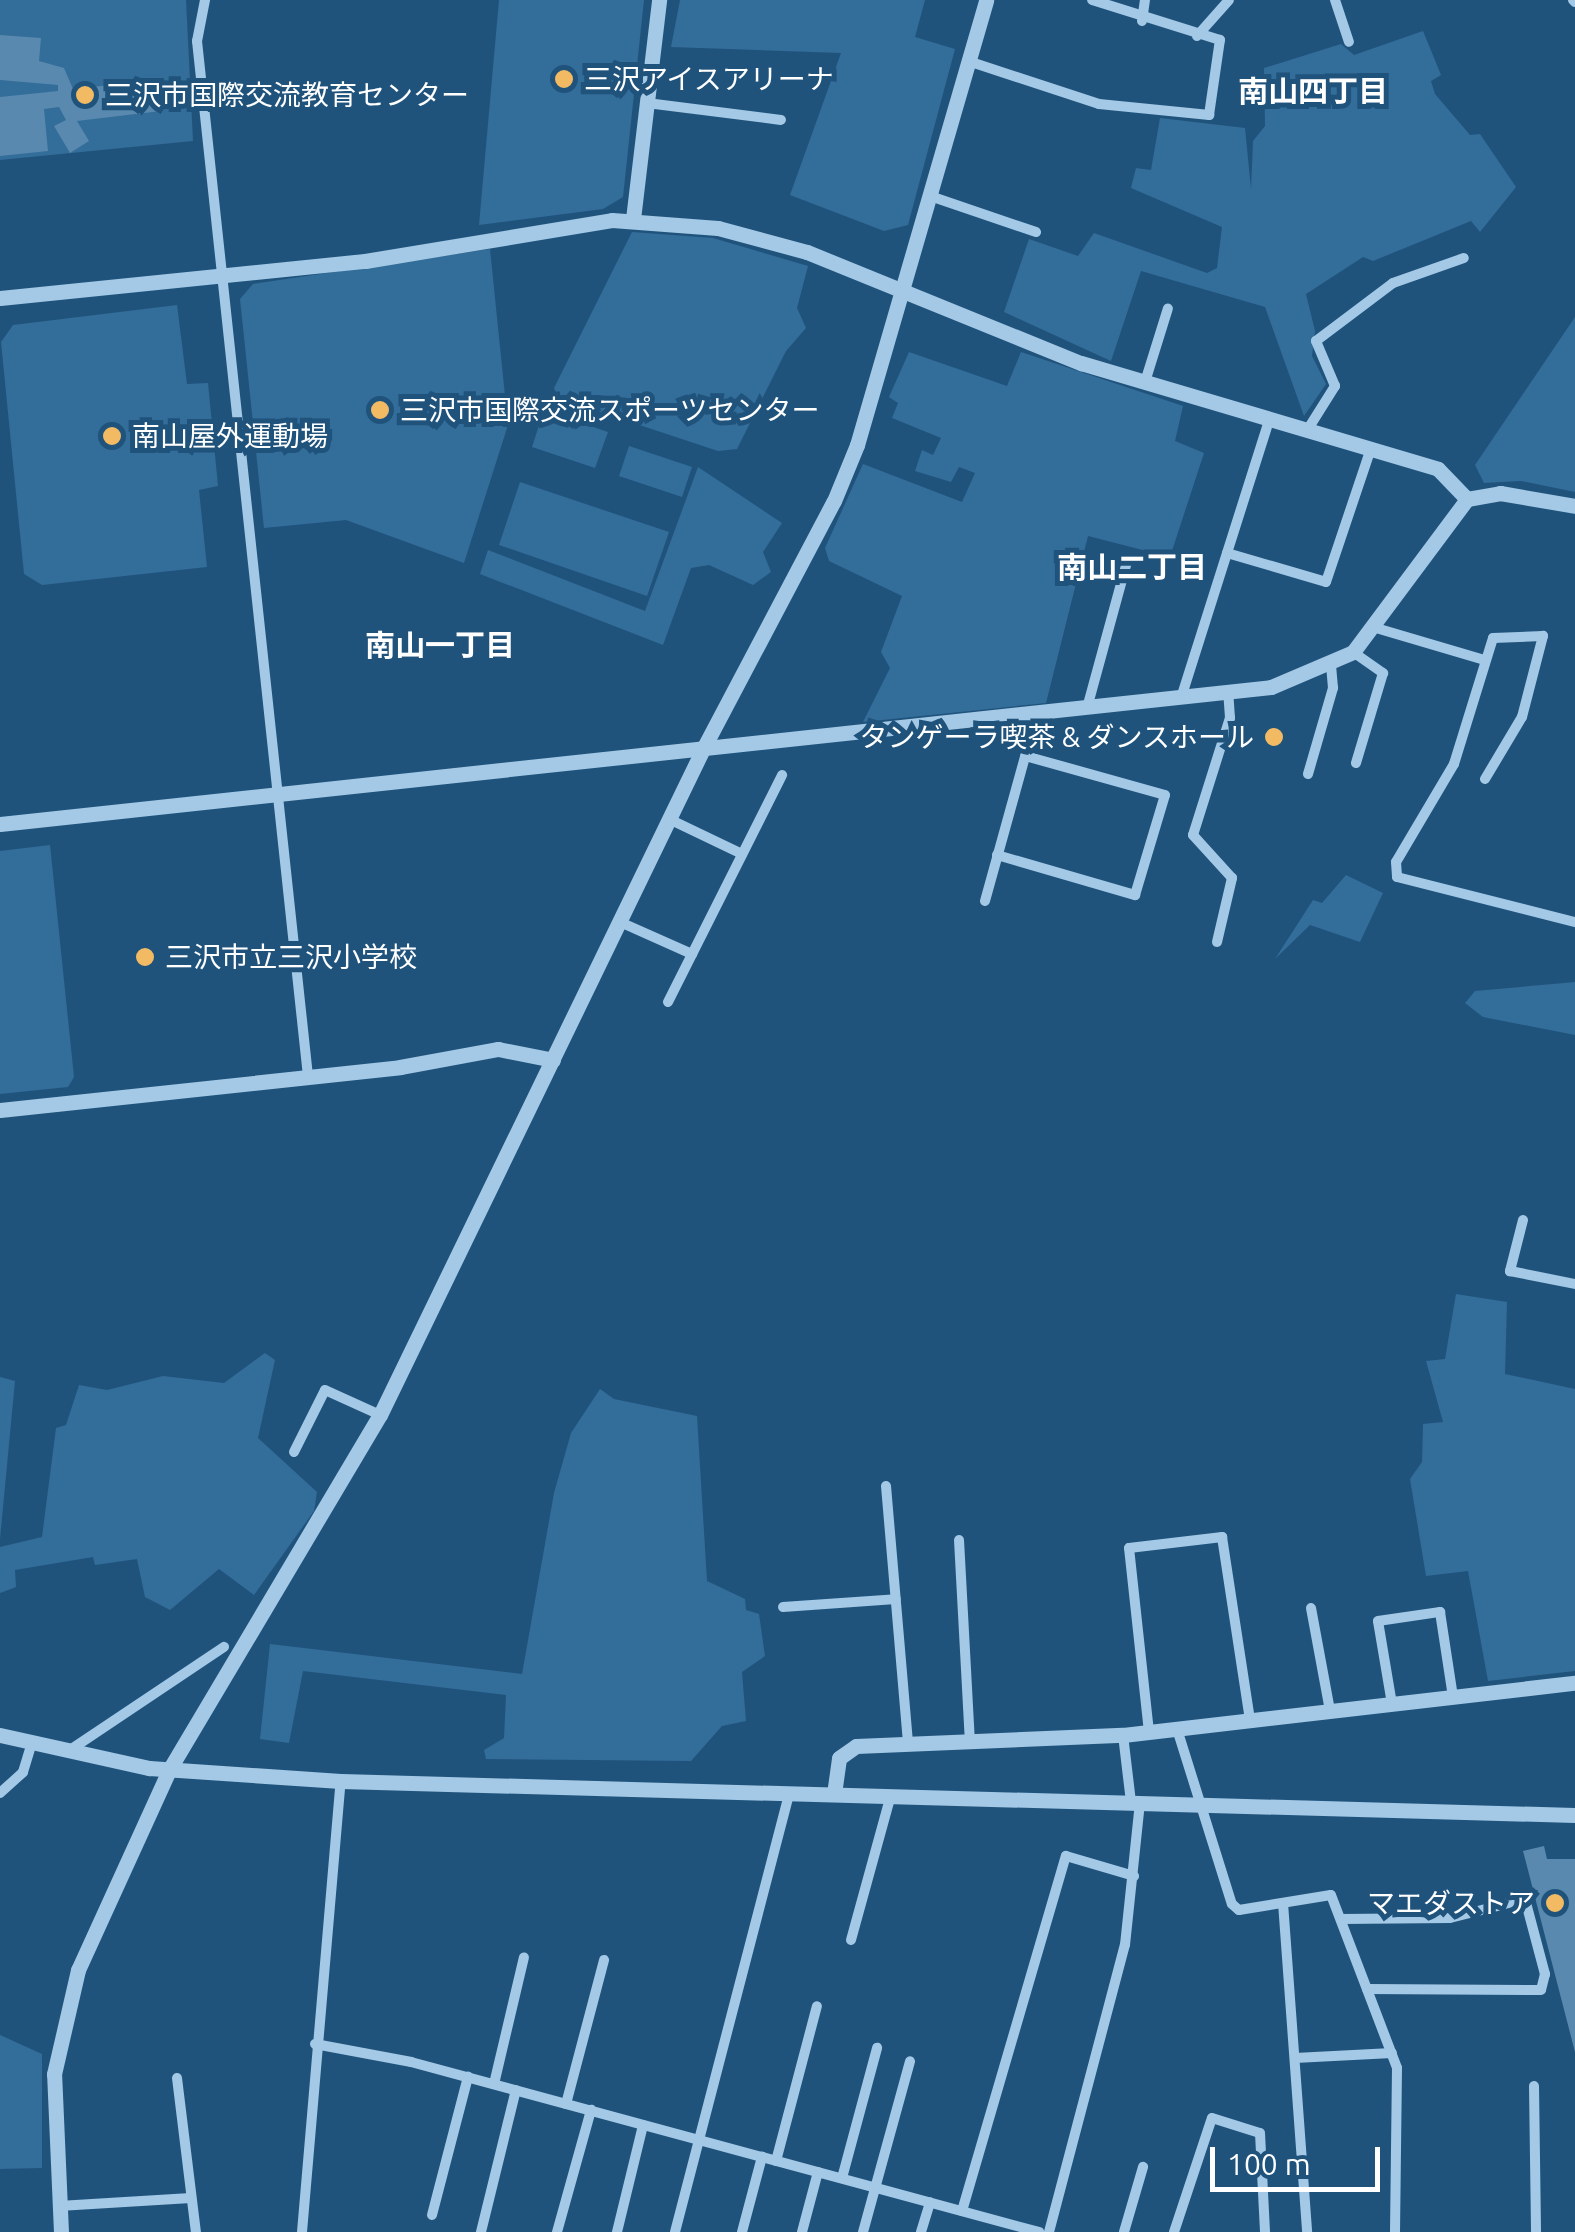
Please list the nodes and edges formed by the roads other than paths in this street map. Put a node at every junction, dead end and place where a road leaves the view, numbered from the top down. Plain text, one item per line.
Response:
1 (205, 0) edge
2 (659, 0) edge
3 (986, 0) edge
4 (1092, 0) edge
5 (1145, 0) edge
6 (1229, 0) edge
7 (1337, 0) edge
8 (1142, 22) junction
9 (1196, 36) junction
10 (1349, 42) dead end
11 (968, 61) junction
12 (647, 103) junction
13 (781, 120) dead end
14 (930, 196) junction
15 (633, 220) junction
16 (1036, 232) dead end
17 (1464, 258) dead end
18 (228, 274) junction
19 (903, 290) junction
20 (0, 298) edge
21 (1168, 308) dead end
22 (1145, 382) junction
23 (1270, 418) junction
24 (1308, 429) junction
25 (1371, 448) junction
26 (1467, 499) junction
27 (1575, 506) edge
28 (1227, 553) junction
29 (1128, 558) dead end
30 (1376, 628) junction
31 (1353, 652) junction
32 (1485, 660) junction
33 (1331, 667) junction
34 (1228, 692) junction
35 (1182, 698) junction
36 (1087, 708) junction
37 (1037, 713) junction
38 (703, 748) junction
39 (1025, 756) junction
40 (1356, 763) dead end
41 (1308, 774) dead end
42 (782, 775) dead end
43 (1485, 780) dead end
44 (282, 794) junction
45 (670, 819) junction
46 (0, 824) edge
47 (742, 854) junction
48 (997, 855) junction
49 (985, 901) dead end
50 (620, 922) junction
51 (1575, 922) edge
52 (1217, 942) dead end
53 (692, 954) junction
54 (668, 1002) dead end
55 (554, 1060) junction
56 (308, 1077) junction
57 (0, 1110) edge
58 (1522, 1220) dead end
59 (1575, 1284) edge
60 (380, 1415) junction
61 (294, 1452) dead end
62 (886, 1486) dead end
63 (959, 1540) dead end
64 (896, 1598) junction
65 (782, 1608) dead end
66 (1311, 1608) dead end
67 (224, 1646) dead end
68 (1575, 1683) edge
69 (1453, 1697) junction
70 (1392, 1704) junction
71 (1330, 1711) junction
72 (1250, 1720) junction
73 (1177, 1728) junction
74 (1150, 1732) junction
75 (1123, 1735) junction
76 (0, 1736) edge
77 (970, 1741) junction
78 (908, 1742) junction
79 (32, 1743) junction
80 (65, 1754) junction
81 (169, 1770) junction
82 (342, 1781) junction
83 (0, 1793) edge
84 (789, 1793) junction
85 (834, 1794) junction
86 (891, 1795) junction
87 (1135, 1802) junction
88 (1200, 1805) junction
89 (1575, 1815) edge
90 (1134, 1876) junction
91 (1282, 1902) junction
92 (1341, 1920) junction
93 (851, 1940) dead end
94 (524, 1957) dead end
95 (604, 1960) dead end
96 (1367, 1989) junction
97 (817, 2006) dead end
98 (315, 2044) junction
99 (877, 2048) dead end
100 (1392, 2053) junction
101 (1294, 2058) junction
102 (910, 2061) dead end
103 (468, 2077) junction
104 (177, 2078) dead end
105 (494, 2084) junction
106 (1534, 2086) dead end
107 (516, 2090) junction
108 (566, 2104) junction
109 (591, 2110) junction
110 (643, 2125) junction
111 (700, 2140) junction
112 (762, 2157) junction
113 (776, 2161) junction
114 (1144, 2167) dead end
115 (818, 2172) junction
116 (842, 2178) junction
117 (876, 2188) junction
118 (191, 2198) junction
119 (930, 2202) junction
120 (59, 2206) junction
121 (962, 2211) junction
122 (432, 2214) dead end
123 (988, 2218) junction
124 (61, 2232) edge
125 (196, 2232) edge
126 (302, 2232) edge
127 (481, 2232) edge
128 (558, 2232) edge
129 (616, 2232) edge
130 (675, 2232) edge
131 (742, 2232) edge
132 (802, 2232) edge
133 (864, 2232) edge
134 (922, 2232) edge
135 (984, 2232) edge
136 (1039, 2232) edge
137 (1049, 2232) edge
138 (1124, 2232) edge
139 (1174, 2232) edge
140 (1266, 2232) edge
141 (1307, 2232) edge
142 (1395, 2232) edge
143 (1536, 2232) edge

1 - 18 street
2 - 12 street
3 - 11 street
4 - 8 street
5 - 8 street
6 - 9 street
7 - 10 street
8 - 9 street
9 - 11 street
11 - 14 street
12 - 13 street
12 - 15 street
14 - 16 street
14 - 19 street
15 - 18 street
15 - 19 street
17 - 24 street
18 - 20 street
18 - 44 street
19 - 22 street
19 - 38 street
21 - 22 street
22 - 23 street
23 - 24 street
23 - 28 street
24 - 25 street
25 - 26 street
25 - 28 street
26 - 27 street
26 - 30 street
28 - 35 street
29 - 36 street
30 - 31 street
30 - 32 street
31 - 33 street
31 - 40 street
32 - 43 street
32 - 51 street
33 - 34 street
33 - 41 street
34 - 35 street
34 - 52 street
35 - 36 street
36 - 37 street
37 - 38 street
37 - 39 street
38 - 44 street
38 - 45 street
39 - 48 street
39 - 48 street
42 - 47 street
44 - 46 street
44 - 56 street
45 - 47 street
45 - 50 street
47 - 53 street
48 - 49 street
50 - 53 street
50 - 55 street
53 - 54 street
55 - 56 street
55 - 60 street
56 - 57 street
58 - 59 street
60 - 61 street
60 - 81 street
62 - 64 street
63 - 77 street
64 - 65 street
64 - 78 street
66 - 71 street
67 - 80 street
68 - 69 street
69 - 70 street
69 - 70 street
70 - 71 street
71 - 72 street
72 - 73 street
72 - 74 street
73 - 74 street
73 - 88 street
74 - 75 street
75 - 77 street
75 - 87 street
76 - 79 street
77 - 78 street
78 - 85 street
79 - 80 street
79 - 83 street
80 - 81 street
81 - 82 street
81 - 120 street
82 - 84 street
82 - 98 street
84 - 85 street
84 - 111 street
85 - 86 street
86 - 87 street
86 - 93 street
87 - 88 street
87 - 90 street
88 - 89 street
88 - 91 street
90 - 121 street
90 - 137 street
91 - 92 street
91 - 101 street
92 - 96 street
92 - 96 street
94 - 105 street
95 - 108 street
96 - 100 street
97 - 113 street
98 - 103 street
98 - 126 street
99 - 116 street
100 - 101 street
100 - 142 street
101 - 141 street
102 - 117 street
103 - 105 street
103 - 122 street
104 - 118 street
105 - 107 street
106 - 143 street
107 - 108 street
107 - 127 street
108 - 109 street
109 - 110 street
109 - 128 street
110 - 111 street
110 - 129 street
111 - 112 street
111 - 130 street
112 - 113 street
112 - 131 street
113 - 115 street
114 - 138 street
115 - 116 street
115 - 132 street
116 - 117 street
117 - 119 street
117 - 133 street
118 - 120 street
118 - 125 street
119 - 121 street
119 - 134 street
120 - 124 street
121 - 123 street
123 - 135 street
123 - 136 street
139 - 140 street

